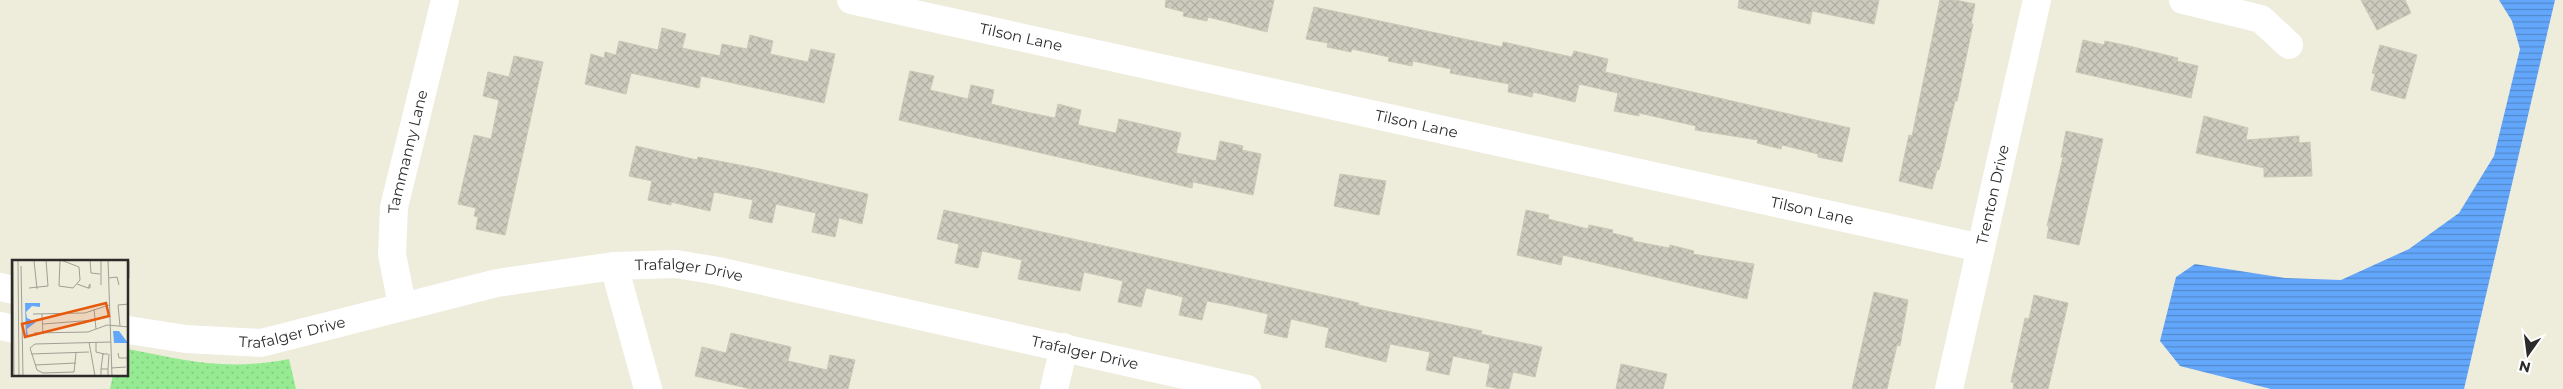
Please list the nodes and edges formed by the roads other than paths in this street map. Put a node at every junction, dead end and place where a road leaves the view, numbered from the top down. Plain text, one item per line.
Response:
1 (445, 0) edge
2 (851, 0) edge
3 (2037, 0) edge
4 (2183, 0) edge
5 (2289, 44) dead end
6 (1981, 248) junction
7 (614, 266) junction
8 (402, 305) junction
9 (129, 330) edge
10 (1064, 347) junction
11 (648, 389) edge
12 (1054, 389) edge
13 (1247, 389) edge
14 (1949, 389) edge

1 - 8 street, Tammanny Lane
2 - 6 street, Tilson Lane
3 - 6 street, Trenton Drive
4 - 5 street
6 - 14 street, Trenton Drive
7 - 8 street, Trafalger Drive
7 - 10 street, Trafalger Drive
7 - 11 street
8 - 9 street, Trafalger Drive
10 - 12 street
10 - 13 street, Trafalger Drive

